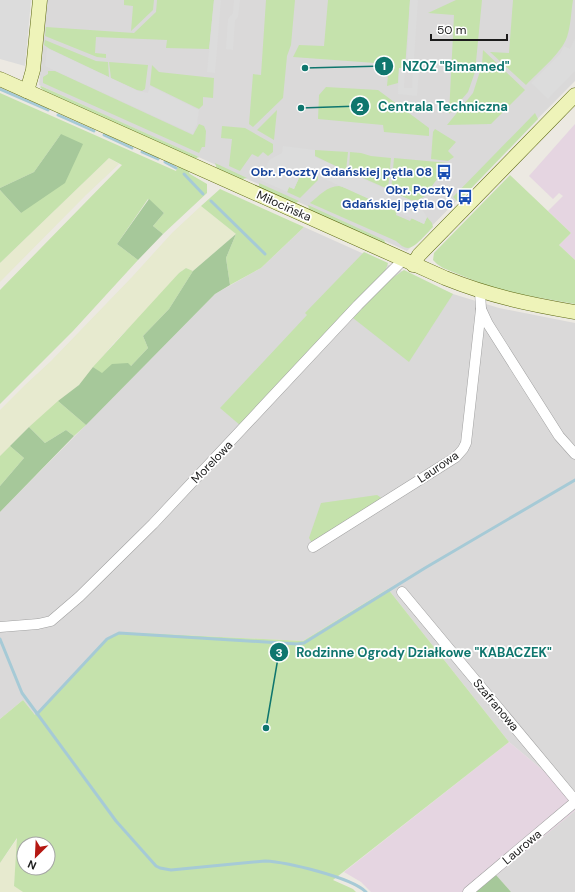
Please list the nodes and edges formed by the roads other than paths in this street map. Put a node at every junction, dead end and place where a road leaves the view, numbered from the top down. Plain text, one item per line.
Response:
1 (40, 0) edge
2 (0, 79) edge
3 (27, 91) junction
4 (575, 95) edge
5 (408, 262) junction
6 (480, 292) junction
7 (481, 309) junction
8 (575, 312) edge
9 (575, 454) edge
10 (313, 547) dead end
11 (402, 592) dead end
12 (0, 627) edge
13 (575, 801) edge
14 (468, 892) edge

1 - 3 street
2 - 3 street, Miłocińska
3 - 5 street, Miłocińska
4 - 5 street
5 - 6 street, Miłocińska
5 - 12 street, Morelowa
6 - 7 street, Laurowa
6 - 8 street, Miłocińska
7 - 9 street, Laurowa
7 - 10 street, Laurowa
11 - 13 street, Szafranowa
13 - 14 street, Laurowa

